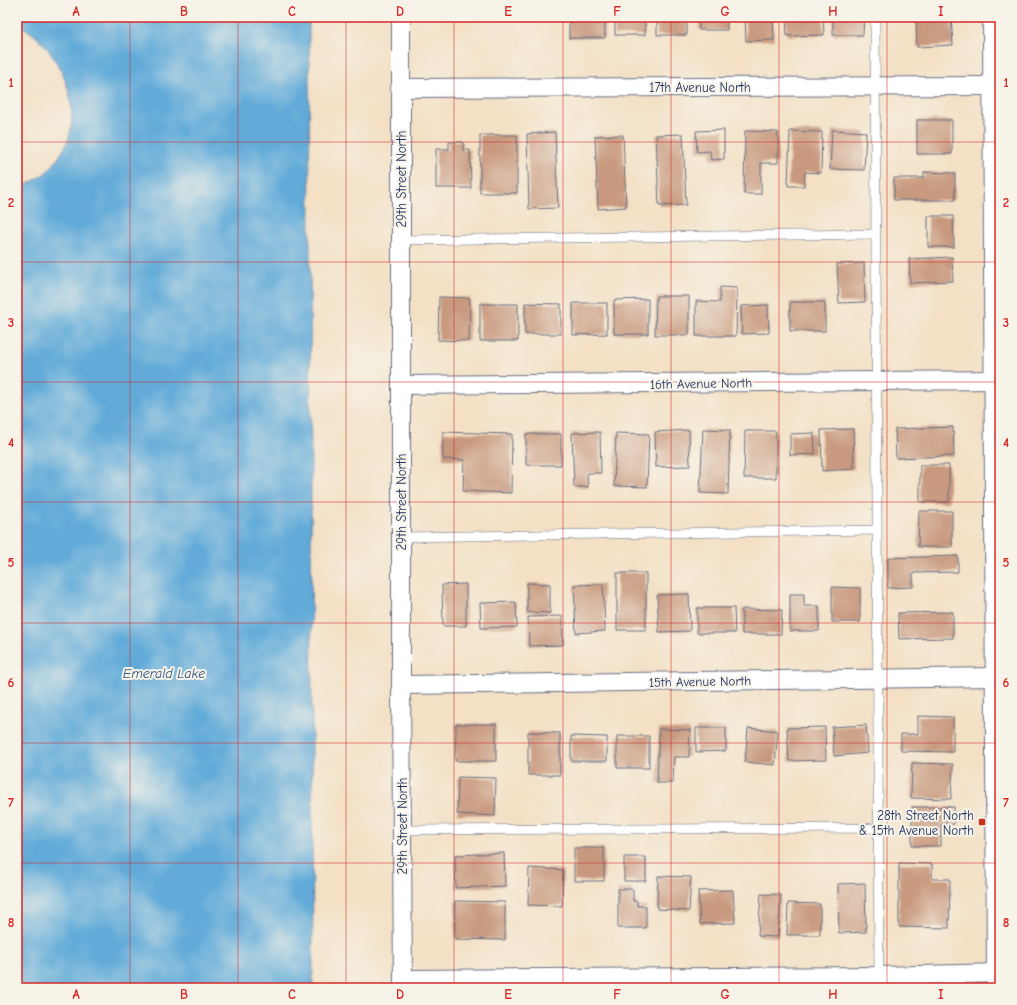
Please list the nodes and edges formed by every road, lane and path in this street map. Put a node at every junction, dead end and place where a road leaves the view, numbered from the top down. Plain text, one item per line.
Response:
1 (401, 17) edge
2 (875, 17) edge
3 (994, 17) edge
4 (875, 86) junction
5 (997, 86) edge
6 (400, 88) junction
7 (876, 234) junction
8 (401, 240) junction
9 (998, 380) edge
10 (877, 381) junction
11 (402, 385) junction
12 (877, 530) junction
13 (401, 537) junction
14 (998, 677) edge
15 (878, 679) junction
16 (401, 685) junction
17 (878, 828) junction
18 (402, 830) junction
19 (999, 978) edge
20 (879, 982) edge
21 (403, 984) edge

1 - 6 street, 29th Street North
2 - 4 lane
3 - 5 street
4 - 5 street, 17th Avenue North
4 - 6 street, 17th Avenue North
4 - 7 lane
5 - 9 street
6 - 8 street, 29th Street North
7 - 8 lane
7 - 10 lane
8 - 11 street, 29th Street North
9 - 10 street, 16th Avenue North
9 - 14 street
10 - 11 street, 16th Avenue North
10 - 12 lane
11 - 13 street, 29th Street North
12 - 13 lane
12 - 15 lane
13 - 16 street, 29th Street North
14 - 15 street, 15th Avenue North
14 - 19 street
15 - 16 street, 15th Avenue North
15 - 17 lane
16 - 18 street, 29th Street North
17 - 18 lane
17 - 20 lane
18 - 21 street, 29th Street North
19 - 20 street
20 - 21 street

